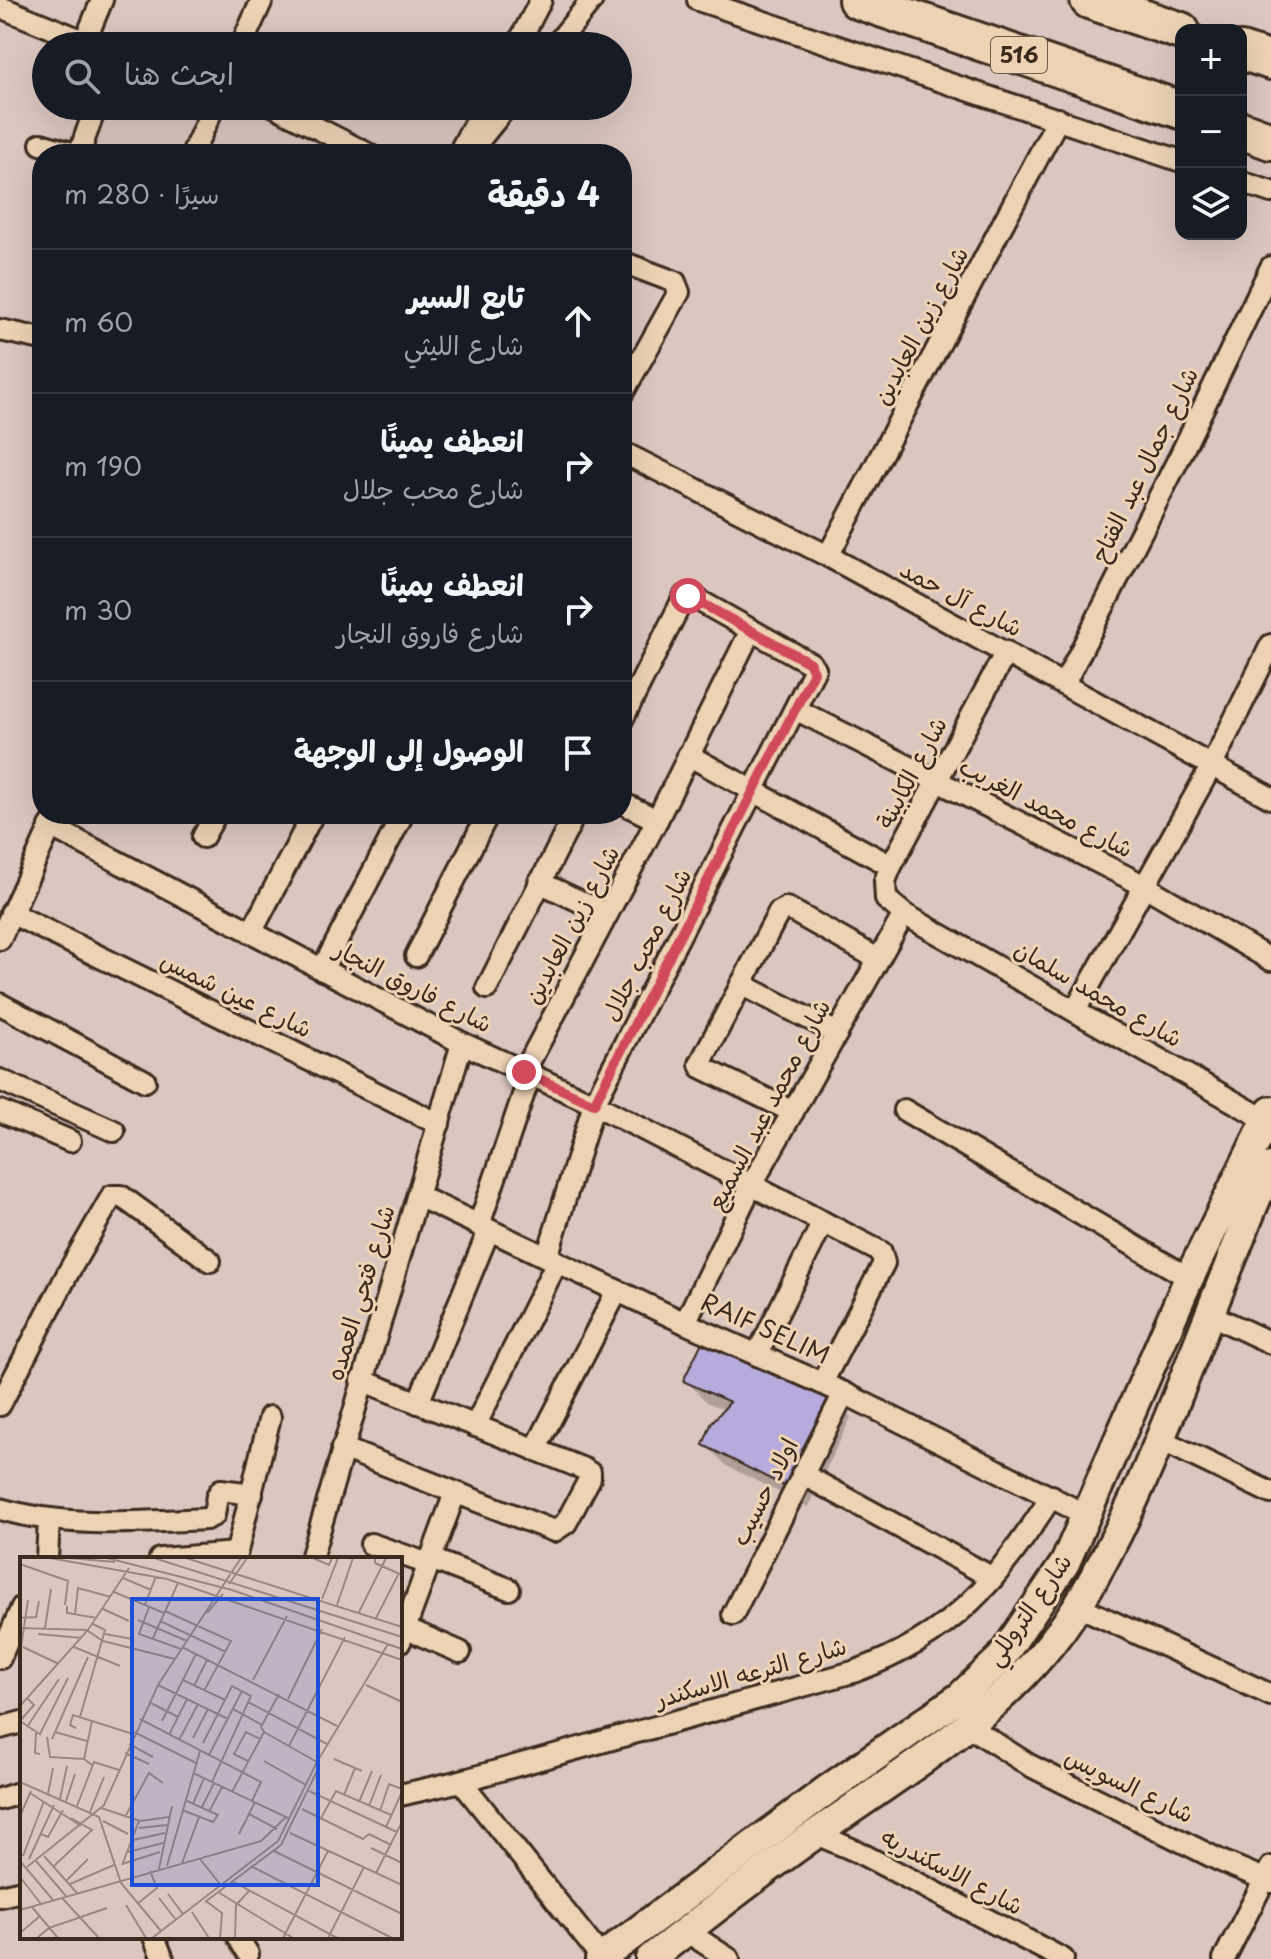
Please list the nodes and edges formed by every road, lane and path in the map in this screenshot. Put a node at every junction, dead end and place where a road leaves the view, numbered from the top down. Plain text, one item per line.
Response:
1 (102, 0) edge
2 (262, 0) edge
3 (541, 0) edge
4 (592, 0) edge
5 (698, 0) edge
6 (857, 0) edge
7 (1089, 0) edge
8 (0, 7) edge
9 (1175, 29) edge
10 (61, 32) edge
11 (93, 32) edge
12 (247, 32) edge
13 (524, 32) edge
14 (566, 32) edge
15 (1247, 53) edge
16 (1271, 61) edge
17 (1175, 108) edge
18 (1058, 119) junction
19 (90, 120) edge
20 (208, 120) edge
21 (301, 120) edge
22 (477, 120) edge
23 (496, 120) edge
24 (1247, 132) edge
25 (1271, 141) edge
26 (81, 144) edge
27 (197, 144) edge
28 (348, 144) edge
29 (464, 144) edge
30 (476, 144) edge
31 (1175, 159) edge
32 (1247, 184) edge
33 (1271, 192) edge
34 (632, 266) edge
35 (1271, 267) edge
36 (0, 330) edge
37 (32, 337) edge
38 (632, 357) edge
39 (632, 457) edge
40 (828, 556) junction
41 (751, 630) junction
42 (1271, 645) edge
43 (1006, 652) junction
44 (1064, 684) junction
45 (632, 685) edge
46 (795, 709) junction
47 (688, 755) junction
48 (1212, 765) junction
49 (937, 782) junction
50 (754, 791) junction
51 (1271, 798) edge
52 (632, 808) edge
53 (657, 820) junction
54 (51, 824) edge
55 (60, 824) edge
56 (210, 824) edge
57 (308, 824) edge
58 (398, 824) edge
59 (483, 824) edge
60 (570, 824) edge
61 (203, 837) dead end
62 (891, 866) junction
63 (539, 882) junction
64 (1143, 885) junction
65 (607, 914) junction
66 (904, 914) junction
67 (4, 927) edge
68 (251, 933) junction
69 (416, 956) dead end
70 (878, 959) junction
71 (1271, 960) edge
72 (322, 970) junction
73 (741, 984) junction
74 (487, 988) dead end
75 (0, 1004) edge
76 (1075, 1011) junction
77 (837, 1033) junction
78 (462, 1043) junction
79 (527, 1073) junction
80 (0, 1080) edge
81 (145, 1081) dead end
82 (594, 1104) junction
83 (904, 1110) dead end
84 (0, 1111) edge
85 (793, 1112) junction
86 (1268, 1115) edge
87 (439, 1124) junction
88 (114, 1131) dead end
89 (70, 1141) dead end
90 (1271, 1167) edge
91 (751, 1186) junction
92 (418, 1196) junction
93 (823, 1222) junction
94 (484, 1228) junction
95 (552, 1260) junction
96 (210, 1261) dead end
97 (1189, 1278) junction
98 (617, 1291) junction
99 (1209, 1314) junction
100 (685, 1323) junction
101 (1271, 1343) edge
102 (757, 1355) junction
103 (1156, 1355) junction
104 (1187, 1373) junction
105 (361, 1380) junction
106 (822, 1383) junction
107 (844, 1393) junction
108 (418, 1403) junction
109 (0, 1405) edge
110 (270, 1417) dead end
111 (475, 1426) junction
112 (1161, 1440) junction
113 (342, 1448) junction
114 (535, 1450) junction
115 (802, 1474) junction
116 (455, 1493) junction
117 (1271, 1493) edge
118 (252, 1494) junction
119 (1052, 1496) junction
120 (0, 1509) edge
121 (1088, 1516) junction
122 (49, 1519) junction
123 (371, 1544) dead end
124 (235, 1556) edge
125 (47, 1557) edge
126 (210, 1557) edge
127 (312, 1557) edge
128 (430, 1561) junction
129 (993, 1578) junction
130 (509, 1589) dead end
131 (1078, 1606) junction
132 (20, 1614) edge
133 (733, 1614) dead end
134 (404, 1622) edge
135 (460, 1652) dead end
136 (8, 1653) edge
137 (1271, 1695) edge
138 (20, 1723) edge
139 (968, 1726) junction
140 (0, 1728) edge
141 (461, 1781) junction
142 (20, 1793) edge
143 (402, 1795) edge
144 (0, 1799) edge
145 (816, 1834) junction
146 (1269, 1876) edge
147 (20, 1891) edge
148 (0, 1896) edge
149 (686, 1931) junction
150 (155, 1939) edge
151 (601, 1958) edge
152 (163, 1959) edge
153 (650, 1959) edge
154 (729, 1959) edge
155 (1063, 1959) edge
156 (1224, 1959) edge

1 - 11 street
2 - 12 street
3 - 13 street
4 - 14 street
5 - 18 street
6 - 17 highway, 516
7 - 9 highway
8 - 10 street
15 - 16 highway
18 - 31 street
18 - 40 street, شارع زين العابدين
19 - 26 street
20 - 27 street
21 - 28 street
22 - 29 street
23 - 30 street
24 - 25 highway
32 - 33 street
34 - 38 street
35 - 44 street, شارع جمال عبد الفتاح
36 - 37 street
39 - 40 street, شارع آل حمد
40 - 43 street, شارع آل حمد
41 - 45 street
41 - 46 street, شارع محب جلال
41 - 47 street, شارع زين العابدين
42 - 48 street
43 - 44 street, شارع آل حمد
43 - 49 street, شارع الكابينة
44 - 48 street, شارع آل حمد
46 - 49 street, شارع محمد الغريب
46 - 50 street, شارع محب جلال
47 - 50 street
47 - 53 street, شارع زين العابدين
48 - 51 street, شارع آل حمد
48 - 64 street
49 - 62 street, شارع الكابينة
49 - 64 street, شارع محمد الغريب
50 - 62 street
50 - 82 street, شارع محب جلال
52 - 53 street
53 - 65 street, شارع زين العابدين
54 - 67 street
55 - 68 street, شارع فاروق النجار
56 - 61 street
57 - 68 street
58 - 72 street
59 - 69 street
60 - 63 street
62 - 66 street, شارع الكابينة
63 - 65 street
63 - 74 street
64 - 71 street, شارع محمد الغريب
64 - 76 street
65 - 79 street, شارع زين العابدين
66 - 70 street, شارع محمد عبد السميع
66 - 76 street, شارع محمد سلمان
67 - 87 street, شارع عين شمس
68 - 72 street, شارع فاروق النجار
70 - 73 street
70 - 77 street, شارع محمد عبد السميع
72 - 78 street, شارع فاروق النجار
73 - 77 street
73 - 85 street
75 - 81 street
76 - 86 street, شارع محمد سلمان
77 - 85 street, شارع محمد عبد السميع
78 - 79 street, شارع فاروق النجار
78 - 87 street, شارع فتحي العمده
79 - 82 street, شارع فاروق النجار
79 - 94 street, شارع زين العابدين
80 - 88 street
82 - 91 street, شارع فاروق النجار
82 - 95 street, شارع محب جلال
83 - 97 street
84 - 89 street
85 - 91 street, شارع محمد عبد السميع
86 - 97 street, شارع التروللي
87 - 92 street, شارع فتحي العمده
90 - 99 street, شارع التروللي
91 - 93 street, شارع فاروق النجار
91 - 100 street, شارع محمد عبد السميع
92 - 94 street, RAIF SELIM
92 - 105 street, شارع فتحي العمده
93 - 102 street
93 - 106 street, شارع فاروق النجار
94 - 95 street, RAIF SELIM
94 - 108 street, شارع زين العابدين
95 - 98 street, RAIF SELIM
95 - 111 street, شارع محب جلال
96 - 109 street
97 - 103 street, شارع التروللي
98 - 100 street, RAIF SELIM
98 - 114 street
99 - 101 street
99 - 104 street, شارع التروللي
100 - 102 street, RAIF SELIM
102 - 106 street, RAIF SELIM
103 - 104 street
103 - 121 street, شارع التروللي
104 - 112 street, شارع التروللي
105 - 108 street
105 - 113 street, شارع فتحي العمده
106 - 107 street, RAIF SELIM
107 - 115 street, اولاد حسيب
107 - 119 street, RAIF SELIM
108 - 111 street
110 - 118 street
111 - 114 street
112 - 117 street
112 - 131 street, شارع التروللي
113 - 116 street
113 - 127 street, شارع فتحي العمده
114 - 116 street
115 - 129 street
115 - 133 street, اولاد حسيب
116 - 128 street
118 - 122 street
118 - 124 street
119 - 121 street, RAIF SELIM
119 - 129 street, شارع الترعه الاسكندر
120 - 122 street
121 - 151 street, شارع التروللي
122 - 125 street
123 - 128 street
124 - 126 street
128 - 130 street
128 - 134 street
129 - 141 street, شارع الترعه الاسكندر
131 - 137 street
131 - 139 street, شارع التروللي
132 - 136 street
134 - 135 street
138 - 140 street
139 - 145 street, شارع التروللي
139 - 146 street, شارع السويس
141 - 143 street, شارع الترعه الاسكندر
141 - 151 street
142 - 144 street
145 - 149 street, شارع التروللي
145 - 155 street, شارع الاسكندريه
146 - 156 street
147 - 148 street
149 - 153 street, شارع التروللي
149 - 154 street
150 - 152 street

